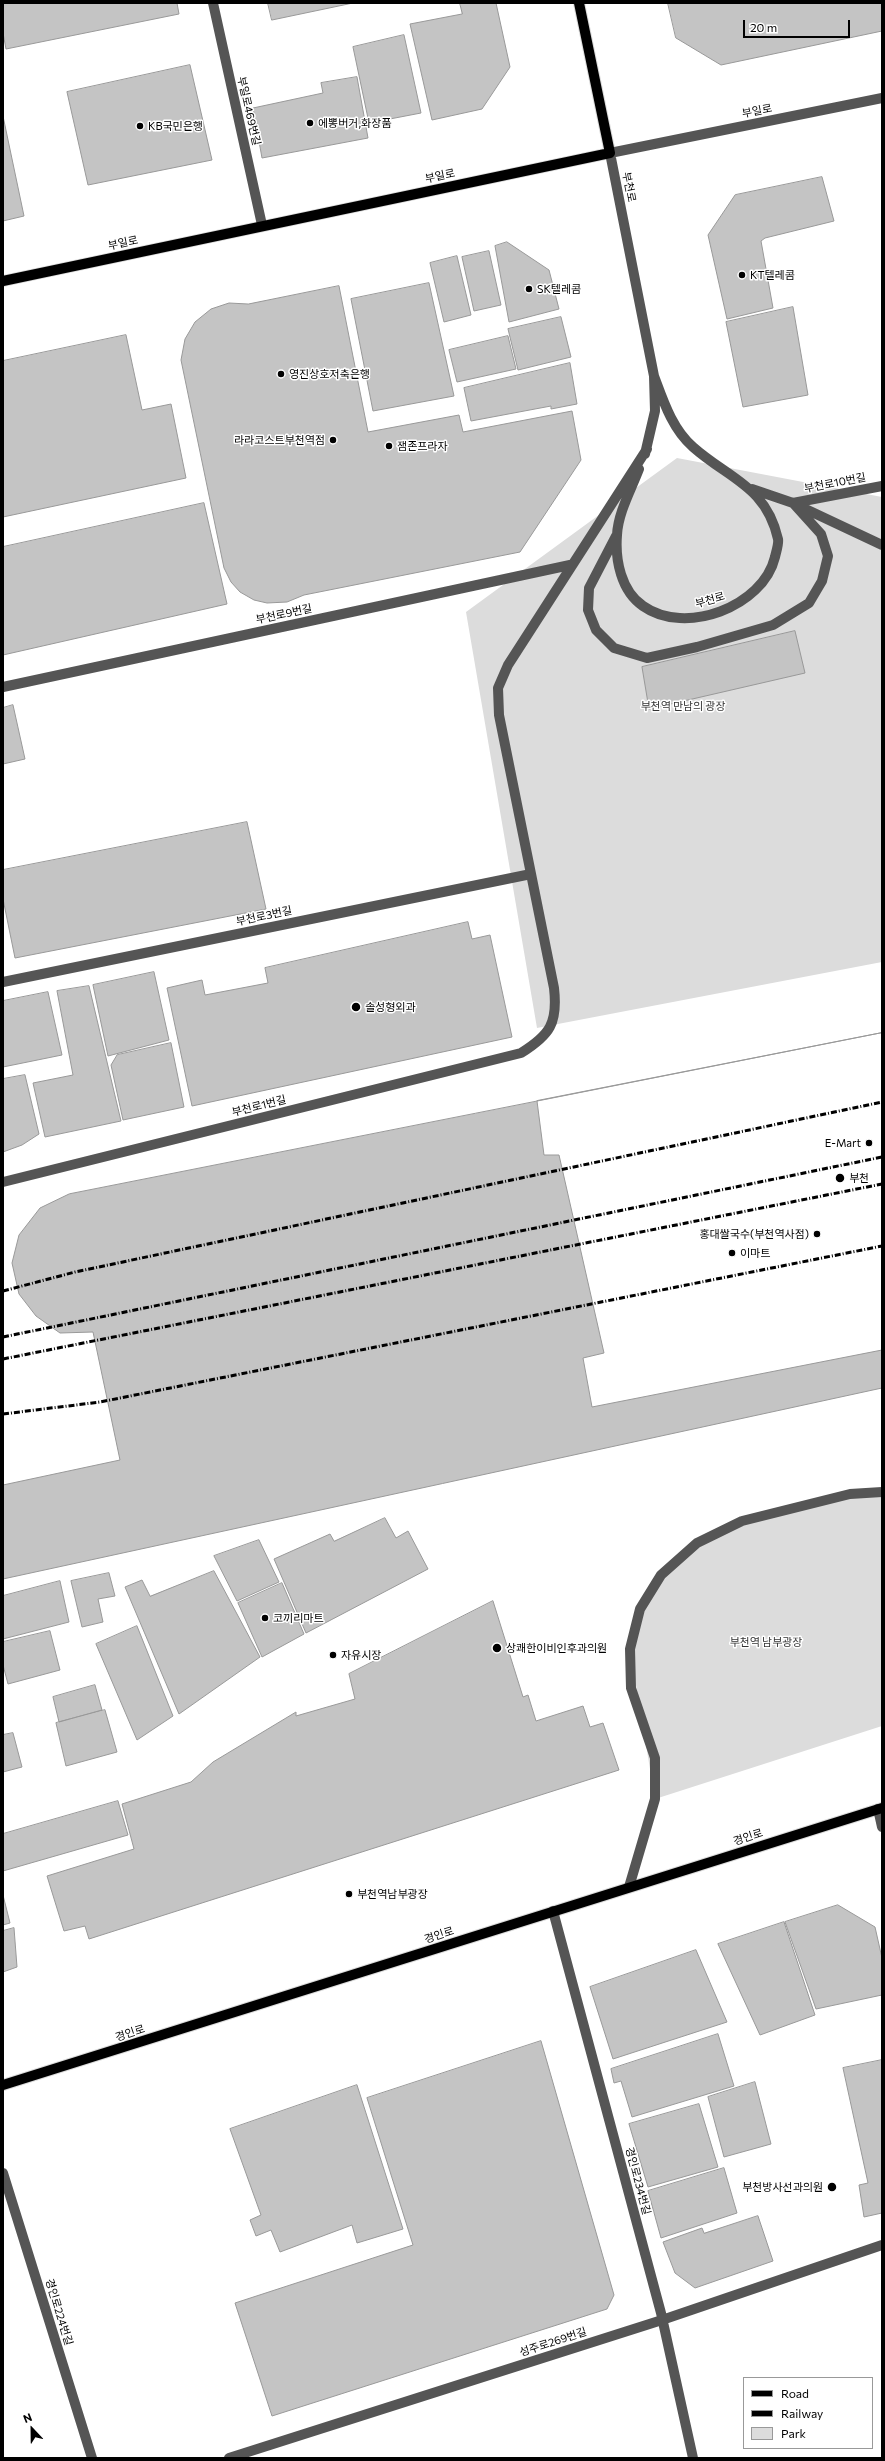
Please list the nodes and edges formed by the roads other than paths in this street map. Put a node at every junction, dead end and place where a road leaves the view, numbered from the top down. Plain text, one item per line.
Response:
1 (212, 3) edge
2 (578, 3) edge
3 (882, 98) edge
4 (610, 153) junction
5 (262, 225) junction
6 (3, 281) edge
7 (654, 376) junction
8 (647, 448) junction
9 (882, 486) edge
10 (751, 489) junction
11 (793, 503) junction
12 (617, 534) junction
13 (882, 545) edge
14 (570, 565) junction
15 (3, 687) edge
16 (530, 874) junction
17 (3, 982) edge
18 (3, 1182) edge
19 (882, 1492) edge
20 (880, 1808) edge
21 (882, 1827) edge
22 (629, 1887) junction
23 (553, 1911) junction
24 (3, 2085) edge
25 (3, 2173) edge
26 (882, 2245) edge
27 (662, 2320) junction
28 (92, 2458) edge
29 (229, 2458) edge
30 (693, 2458) edge

1 - 5 street, 부일로469번길
2 - 4 main road, 부천로
3 - 4 street, 부일로
4 - 5 main road, 부일로
4 - 7 street, 부천로
5 - 6 main road, 부일로
7 - 8 street, 부천로
7 - 10 street, 부천로
8 - 12 street, 부천로
8 - 14 street
9 - 11 street, 부천로10번길
10 - 11 street
10 - 12 street, 부천로
11 - 12 street
11 - 13 street
14 - 15 street, 부천로9번길
14 - 16 street
16 - 17 street, 부천로3번길
16 - 18 street, 부천로1번길
19 - 22 street
20 - 21 street
20 - 22 main road, 경인로
22 - 23 main road, 경인로
23 - 24 main road, 경인로
23 - 27 street, 경인로234번길
25 - 28 street, 경인로224번길
26 - 27 street, 성주로269번길
27 - 29 street, 성주로269번길
27 - 30 street, 경인로234번길

